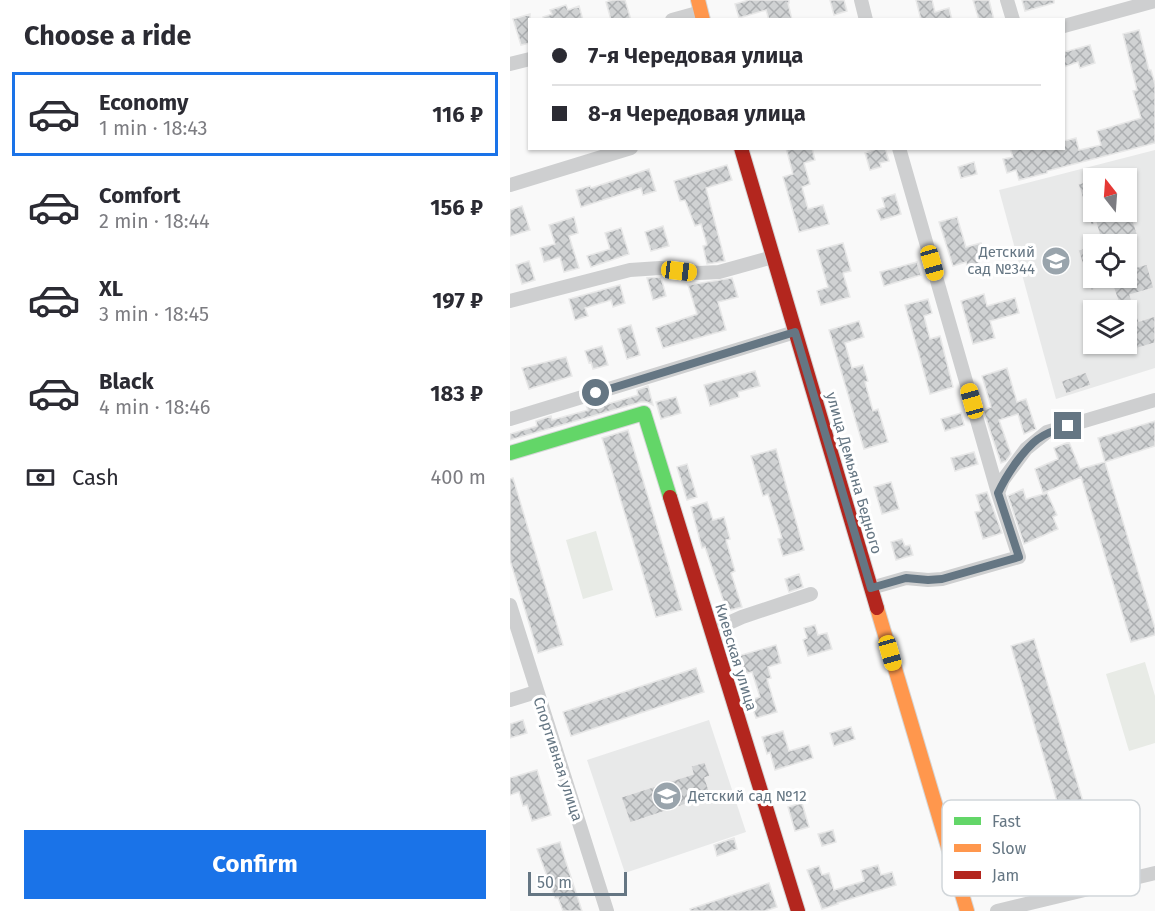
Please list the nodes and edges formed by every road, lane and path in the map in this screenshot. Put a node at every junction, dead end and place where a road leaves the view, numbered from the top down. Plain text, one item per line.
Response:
1 (861, 0) edge
2 (1007, 0) edge
3 (1155, 0) edge
4 (701, 10) edge
5 (678, 18) edge
6 (866, 18) edge
7 (1012, 18) edge
8 (1065, 26) edge
9 (528, 60) edge
10 (510, 64) edge
11 (624, 150) edge
12 (742, 150) edge
13 (900, 150) edge
14 (510, 184) edge
15 (773, 257) junction
16 (510, 301) edge
17 (795, 332) junction
18 (1155, 400) edge
19 (510, 419) edge
20 (510, 453) edge
21 (998, 493) junction
22 (871, 588) junction
23 (811, 594) dead end
24 (510, 606) edge
25 (711, 632) junction
26 (536, 692) junction
27 (510, 700) edge
28 (942, 827) edge
29 (1155, 873) edge
30 (1140, 877) edge
31 (963, 896) edge
32 (1059, 896) edge
33 (607, 911) edge
34 (798, 911) edge
35 (967, 911) edge
36 (997, 911) edge

1 - 6 street
2 - 7 street
3 - 8 street
4 - 5 street
9 - 10 street
11 - 14 street
12 - 15 main road, улица Демьяна Бедного
13 - 21 street
15 - 16 street
15 - 17 main road, улица Демьяна Бедного
17 - 19 street
17 - 22 main road, улица Демьяна Бедного
18 - 21 street
20 - 25 main road, Киевская улица
21 - 22 street
22 - 28 main road, улица Демьяна Бедного
23 - 25 street
24 - 26 street, Спортивная улица
25 - 34 main road, Киевская улица
26 - 27 street
26 - 33 street, Спортивная улица
29 - 30 street
31 - 35 main road, улица Демьяна Бедного
32 - 36 street

